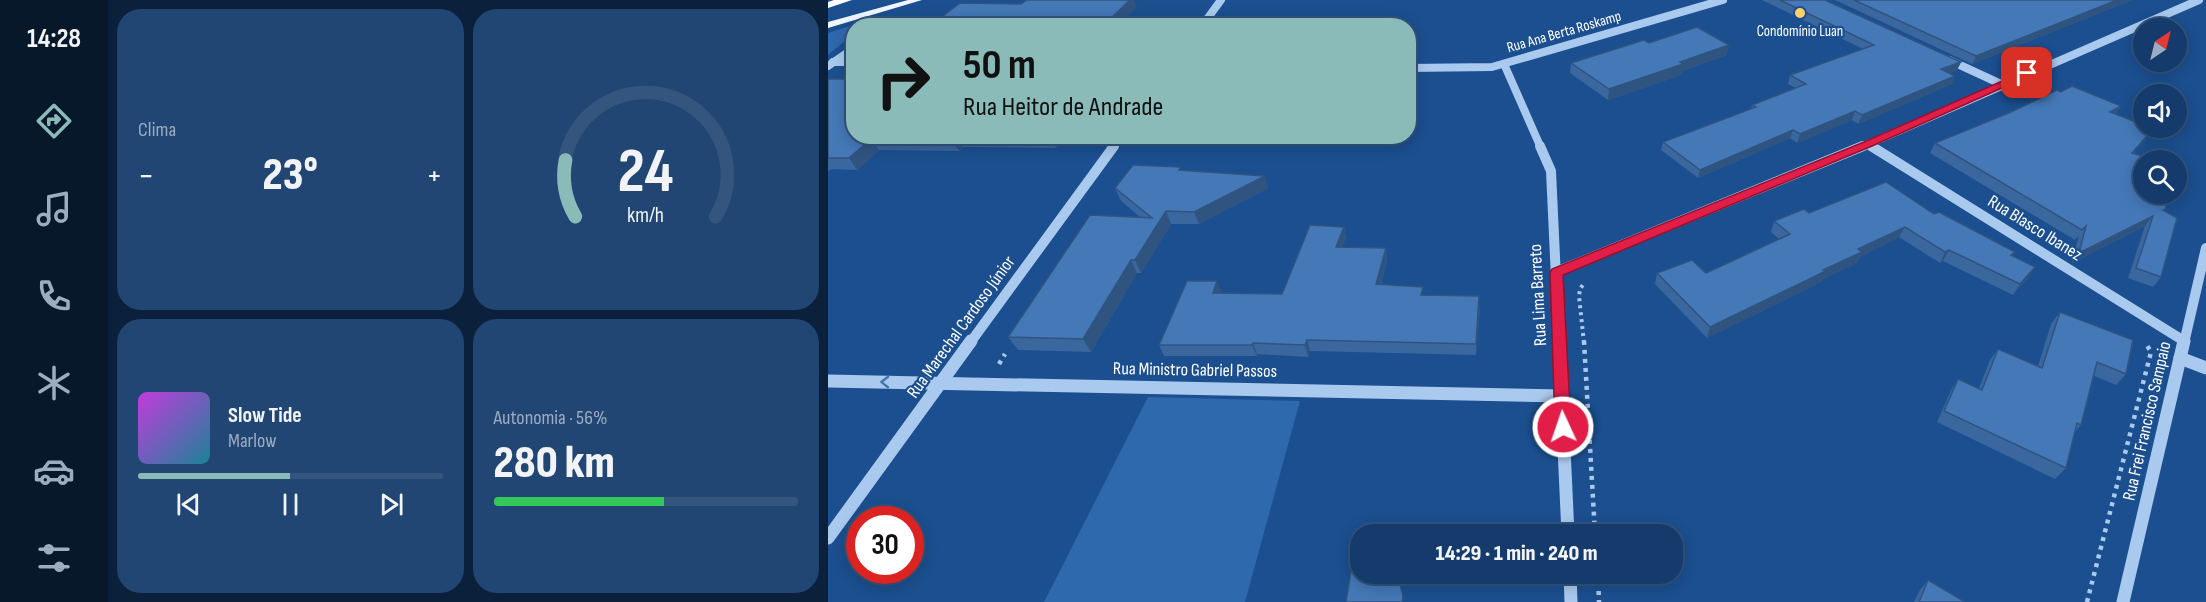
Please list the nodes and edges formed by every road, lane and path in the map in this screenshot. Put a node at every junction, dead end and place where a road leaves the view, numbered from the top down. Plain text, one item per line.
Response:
1 (846, 0) edge
2 (881, 0) edge
3 (918, 0) edge
4 (1221, 0) edge
5 (1723, 0) edge
6 (2199, 0) edge
7 (828, 5) edge
8 (828, 15) edge
9 (853, 18) edge
10 (1208, 18) edge
11 (846, 20) edge
12 (828, 25) edge
13 (846, 53) edge
14 (1937, 54) edge
15 (846, 63) edge
16 (830, 64) edge
17 (1504, 64) junction
18 (1416, 68) edge
19 (2001, 84) junction
20 (1115, 144) edge
21 (1868, 144) junction
22 (2206, 248) edge
23 (1556, 272) junction
24 (1593, 276) dead end
25 (2138, 336) dead end
26 (2184, 341) junction
27 (2180, 358) junction
28 (2206, 368) edge
29 (828, 381) edge
30 (941, 383) junction
31 (1562, 396) junction
32 (1568, 524) edge
33 (1595, 524) edge
34 (828, 537) edge
35 (1570, 584) edge
36 (1598, 584) edge
37 (1571, 602) edge
38 (1599, 602) edge
39 (2087, 602) edge
40 (2122, 602) edge

1 - 7 highway
2 - 8 main road
3 - 9 main road
4 - 10 street
5 - 17 street, Rua Ana Berta Roskamp
6 - 19 street
11 - 12 main road
13 - 16 street
14 - 19 street
15 - 16 street
17 - 18 street, Rua Ana Berta Roskamp
17 - 23 street, Rua Lima Barreto
19 - 21 street
20 - 30 street, Rua Marechal Cardoso Júnior
21 - 23 street
21 - 26 street, Rua Blasco Ibanez
22 - 26 street, Rua Frei Francisco Sampaio
23 - 31 street, Rua Lima Barreto
24 - 33 path
25 - 39 path
26 - 27 street, Rua Frei Francisco Sampaio
27 - 28 street
27 - 40 street, Rua Frei Francisco Sampaio
30 -> 29 street, Rua Ministro Gabriel Passos
30 - 31 street, Rua Ministro Gabriel Passos
30 - 34 street, Rua Marechal Cardoso Júnior
31 - 32 street, Rua Lima Barreto
35 - 37 street
36 - 38 path

